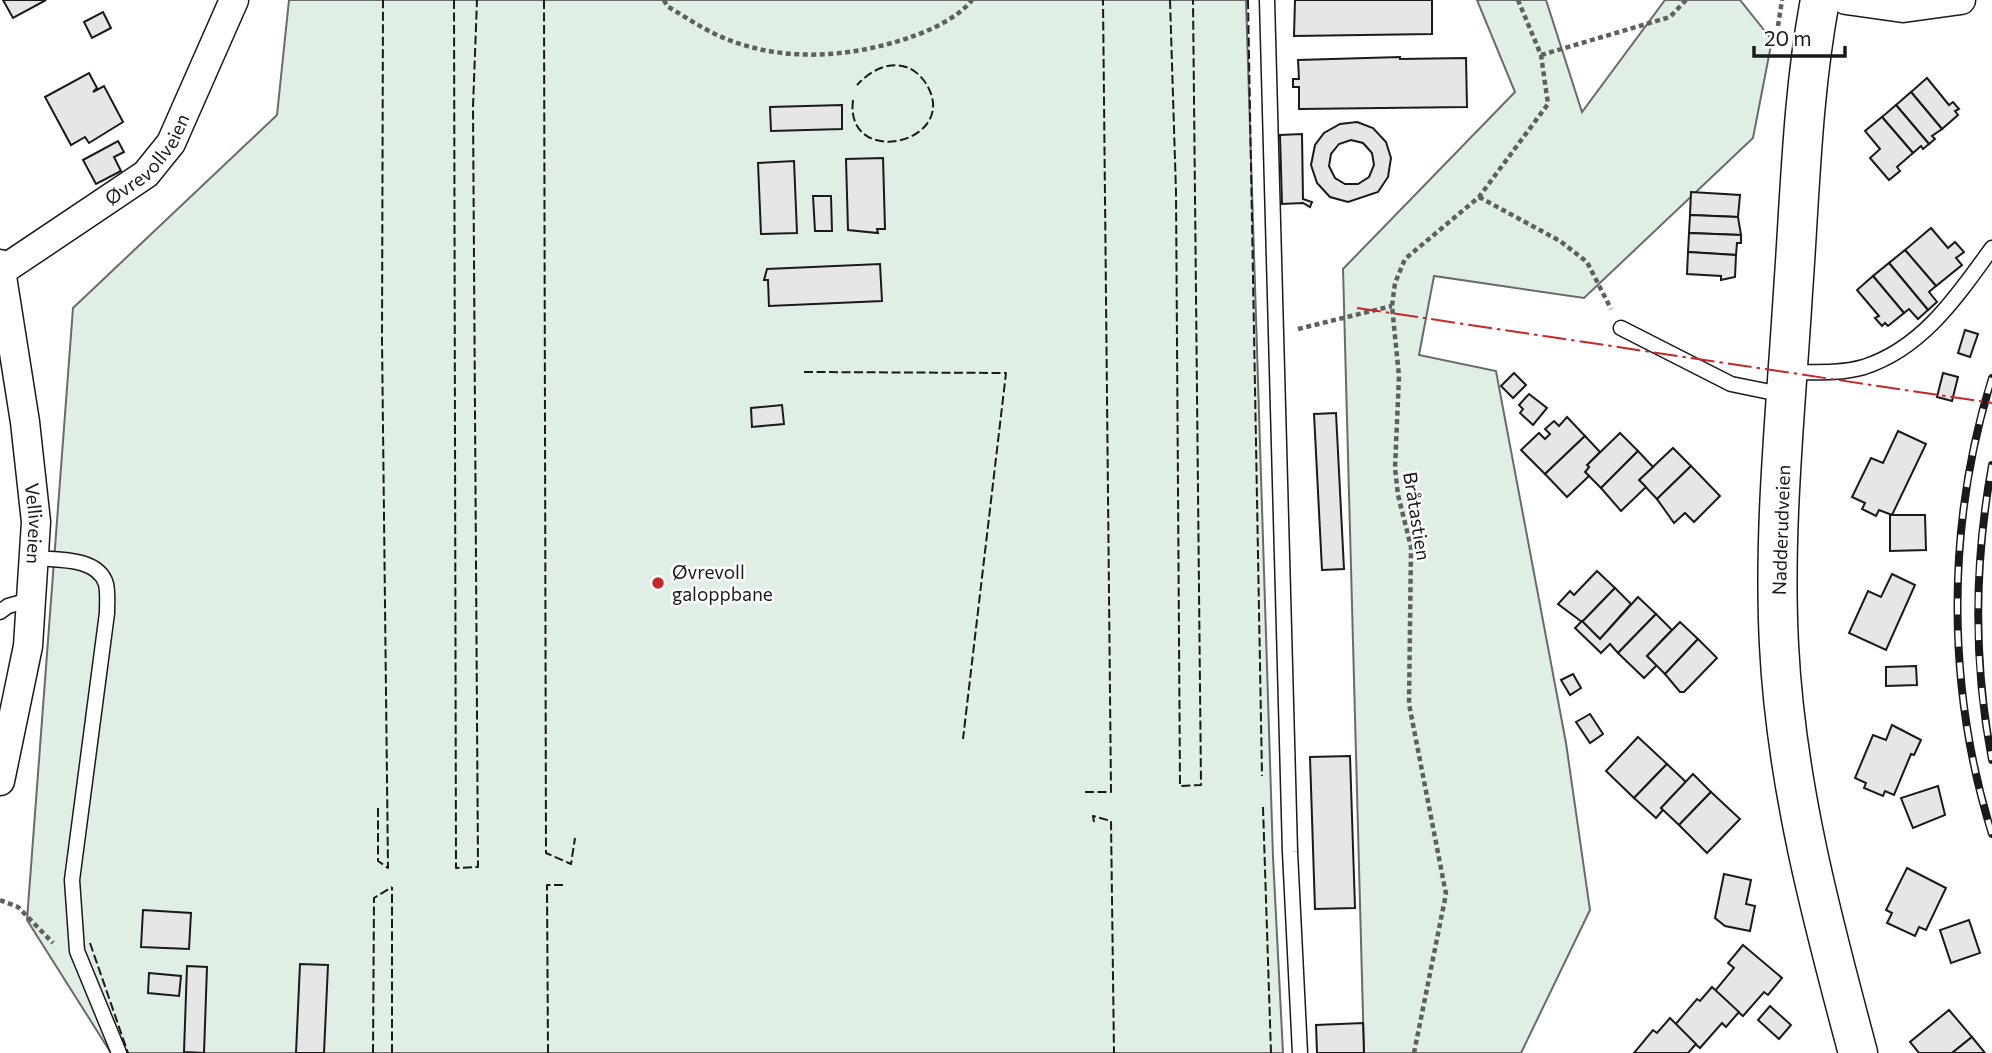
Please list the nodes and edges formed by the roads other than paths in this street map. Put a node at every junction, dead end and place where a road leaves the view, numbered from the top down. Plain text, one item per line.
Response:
1 (234, 0) edge
2 (1267, 0) edge
3 (1820, 0) edge
4 (1846, 0) edge
5 (1961, 0) edge
6 (1992, 248) edge
7 (1, 267) edge
8 (1621, 328) road end
9 (1787, 383) junction
10 (35, 558) junction
11 (33, 599) junction
12 (0, 612) edge
13 (0, 781) edge
14 (120, 1053) edge
15 (1300, 1053) edge
16 (1858, 1053) edge

1 - 7 street, Øvrevollveien
2 - 15 lane
3 - 9 main road, Nadderudveien
4 - 5 street
6 - 9 lane
7 - 10 street, Velliveien
8 - 9 lane
9 - 16 main road, Nadderudveien
10 - 11 street, Velliveien
10 - 14 lane
11 - 12 lane
11 - 13 street, Velliveien

